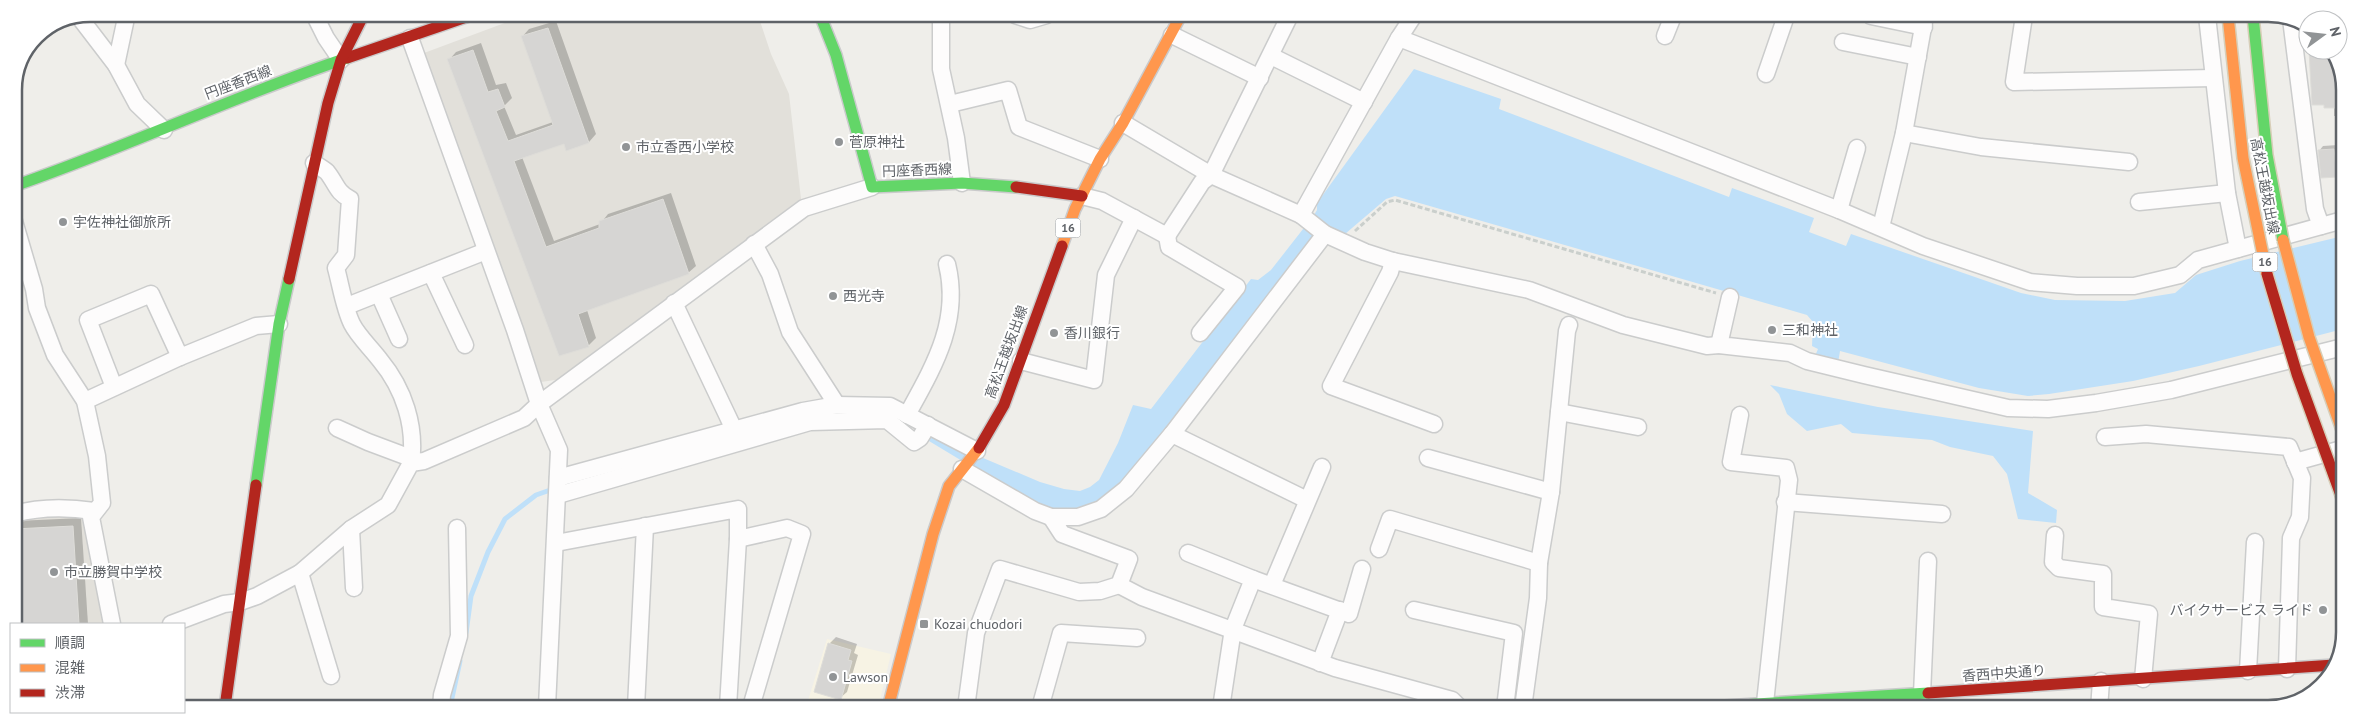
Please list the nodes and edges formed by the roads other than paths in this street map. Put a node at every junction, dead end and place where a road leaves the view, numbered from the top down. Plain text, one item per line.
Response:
1 (125, 22) edge
2 (318, 22) edge
3 (360, 22) edge
4 (453, 22) edge
5 (823, 22) edge
6 (941, 22) edge
7 (1178, 22) edge
8 (1287, 22) edge
9 (1409, 22) edge
10 (1671, 22) edge
11 (1784, 22) edge
12 (1924, 22) edge
13 (2023, 22) edge
14 (2207, 22) edge
15 (2229, 22) edge
16 (2254, 22) edge
17 (84, 23) edge
18 (2292, 27) edge
19 (1172, 35) junction
20 (1665, 36) dead end
21 (410, 38) junction
22 (1399, 38) junction
23 (1844, 42) dead end
24 (1271, 56) junction
25 (1918, 57) junction
26 (341, 60) junction
27 (116, 64) junction
28 (1766, 74) dead end
29 (1260, 78) junction
30 (2213, 78) junction
31 (1364, 102) junction
32 (950, 104) junction
33 (1123, 123) junction
34 (164, 130) junction
35 (1904, 133) junction
36 (1857, 148) dead end
37 (1100, 159) junction
38 (2129, 162) dead end
39 (314, 163) junction
40 (1211, 174) junction
41 (23, 183) edge
42 (962, 184) junction
43 (872, 186) junction
44 (2227, 193) junction
45 (1082, 196) junction
46 (2139, 202) dead end
47 (1839, 210) junction
48 (1134, 218) junction
49 (1304, 218) junction
50 (2335, 222) edge
51 (2321, 226) junction
52 (1880, 227) junction
53 (1324, 233) junction
54 (1167, 236) junction
55 (754, 244) junction
56 (2238, 249) junction
57 (486, 251) junction
58 (23, 252) edge
59 (1393, 260) junction
60 (947, 264) dead end
61 (431, 273) junction
62 (379, 294) junction
63 (1730, 297) road end
64 (674, 302) junction
65 (347, 306) junction
66 (278, 324) junction
67 (1569, 325) dead end
68 (1200, 333) dead end
69 (399, 339) dead end
70 (465, 345) dead end
71 (1720, 345) junction
72 (2335, 349) edge
73 (180, 357) junction
74 (1021, 361) junction
75 (114, 387) junction
76 (85, 401) junction
77 (539, 404) junction
78 (837, 405) junction
79 (1559, 412) junction
80 (884, 413) junction
81 (908, 414) junction
82 (2336, 414) edge
83 (1740, 415) dead end
84 (1434, 424) dead end
85 (1638, 427) dead end
86 (337, 428) dead end
87 (924, 432) junction
88 (1172, 434) junction
89 (737, 435) junction
90 (2105, 437) dead end
91 (977, 451) junction
92 (2336, 451) edge
93 (1428, 458) dead end
94 (2296, 462) junction
95 (412, 463) junction
96 (1322, 467) dead end
97 (962, 470) junction
98 (2336, 481) edge
99 (558, 487) junction
100 (1551, 492) junction
101 (1307, 500) junction
102 (1785, 502) junction
103 (94, 511) junction
104 (23, 512) edge
105 (1942, 514) dead end
106 (1051, 516) junction
107 (645, 526) junction
108 (457, 528) dead end
109 (351, 529) junction
110 (2055, 535) dead end
111 (738, 539) junction
112 (2255, 542) dead end
113 (556, 543) junction
114 (1379, 549) dead end
115 (1188, 553) dead end
116 (1928, 561) dead end
117 (1539, 563) junction
118 (1362, 569) dead end
119 (300, 573) junction
120 (1253, 579) junction
121 (1119, 585) junction
122 (1272, 585) junction
123 (354, 588) dead end
124 (240, 602) junction
125 (1340, 610) junction
126 (1414, 610) dead end
127 (112, 623) edge
128 (174, 623) edge
129 (1233, 629) junction
130 (1137, 638) dead end
131 (1320, 663) junction
132 (2326, 666) edge
133 (2287, 669) junction
134 (2248, 671) junction
135 (331, 676) dead end
136 (2143, 679) junction
137 (2101, 681) junction
138 (1922, 694) junction
139 (226, 700) edge
140 (442, 700) edge
141 (547, 700) edge
142 (636, 700) edge
143 (728, 700) edge
144 (753, 700) edge
145 (890, 700) edge
146 (967, 700) edge
147 (1042, 700) edge
148 (1222, 700) edge
149 (1452, 700) edge
150 (1506, 700) edge
151 (1524, 700) edge
152 (1765, 700) edge
153 (1885, 700) edge
154 (2100, 700) edge

1 - 27 street
2 - 26 street
3 - 26 main road
4 - 21 main road, 円座香西線
5 - 43 main road, 円座香西線
6 - 32 street
7 - 19 main road, 高松王越坂出線 / 16
8 - 24 street
9 - 22 street
10 - 20 street
11 - 28 street
12 - 25 street
13 - 30 street
14 - 30 street
15 - 98 main road, 高松王越坂出線 / 16, bridge
16 - 82 main road, 高松王越坂出線 / 16, bridge
17 - 27 street
18 - 51 street
19 - 29 street
19 - 33 main road, 高松王越坂出線 / 16
21 - 26 main road, 円座香西線
21 - 57 street
22 - 31 street
22 - 47 street
23 - 25 street
24 - 29 street
24 - 31 street
25 - 35 street
26 - 34 main road, 円座香西線
26 - 39 main road
27 - 34 street
29 - 40 street
30 - 44 street
31 - 49 street
32 - 37 street
32 - 42 street
33 - 37 main road, 高松王越坂出線 / 16
33 - 40 street
34 - 41 main road, 円座香西線
35 - 38 street
35 - 52 street
36 - 47 street
37 - 45 main road, 高松王越坂出線 / 16
39 - 65 street
39 - 66 main road
40 - 49 street
40 - 54 street
42 - 43 main road, 円座香西線
42 - 45 main road, 円座香西線
43 - 55 street
44 - 46 street
44 - 56 street
45 - 48 street
45 - 74 main road, 高松王越坂出線 / 16
47 - 52 street
48 - 54 street
48 - 74 street
49 - 53 street
50 - 51 street
51 - 56 street, bridge
52 - 56 street
53 - 59 street
53 - 88 street
54 - 68 street
55 - 64 street
55 - 78 street
57 - 61 street
57 - 77 street
58 - 76 street
59 - 71 street
59 - 84 street
60 - 81 street
61 - 62 street
61 - 70 street
62 - 65 street
62 - 69 street
63 - 71 street
64 - 77 street
64 - 89 street
65 - 95 street
66 - 73 street
66 - 124 main road
67 - 79 street
71 - 72 street
73 - 75 street
73 - 75 street
74 - 91 main road, 高松王越坂出線 / 16
75 - 76 street
76 - 103 street
77 - 95 street
77 - 99 street
78 - 80 street
78 - 89 street
79 - 85 street
79 - 100 street
80 - 81 street
80 - 87 street
80 - 89 street
81 - 87 street
83 - 102 street
86 - 95 street
87 - 91 street
88 - 101 street
88 - 106 street
89 - 99 street
90 - 94 street
91 - 97 main road, 高松王越坂出線 / 16
92 - 94 street
93 - 100 street
94 - 133 street
95 - 109 street
96 - 101 street
97 - 106 street
97 - 145 main road, 高松王越坂出線 / 16
99 - 113 street
100 - 117 street
101 - 122 street
102 - 105 street
102 - 152 street
103 - 104 street
103 - 127 street
106 - 121 street
107 - 111 street
107 - 113 street
107 - 142 street
108 - 140 street
109 - 119 street
109 - 123 street
110 - 136 street
111 - 143 street
111 - 144 street
112 - 134 street
113 - 141 street
114 - 117 street
115 - 120 street
116 - 138 street
117 - 151 street
118 - 125 street
119 - 124 street
119 - 135 street
120 - 122 street
120 - 129 street
121 - 129 street
121 - 146 street
122 - 125 street
124 - 128 street
124 - 139 main road
125 - 131 street
126 - 150 street
129 - 131 street
129 - 148 street
130 - 147 street
131 - 149 street
132 - 133 main road, 香西中央通り
133 - 134 main road, 香西中央通り
134 - 136 main road, 香西中央通り
136 - 137 main road, 香西中央通り
137 - 138 main road, 香西中央通り
137 - 154 street
138 - 153 main road, 香西中央通り

